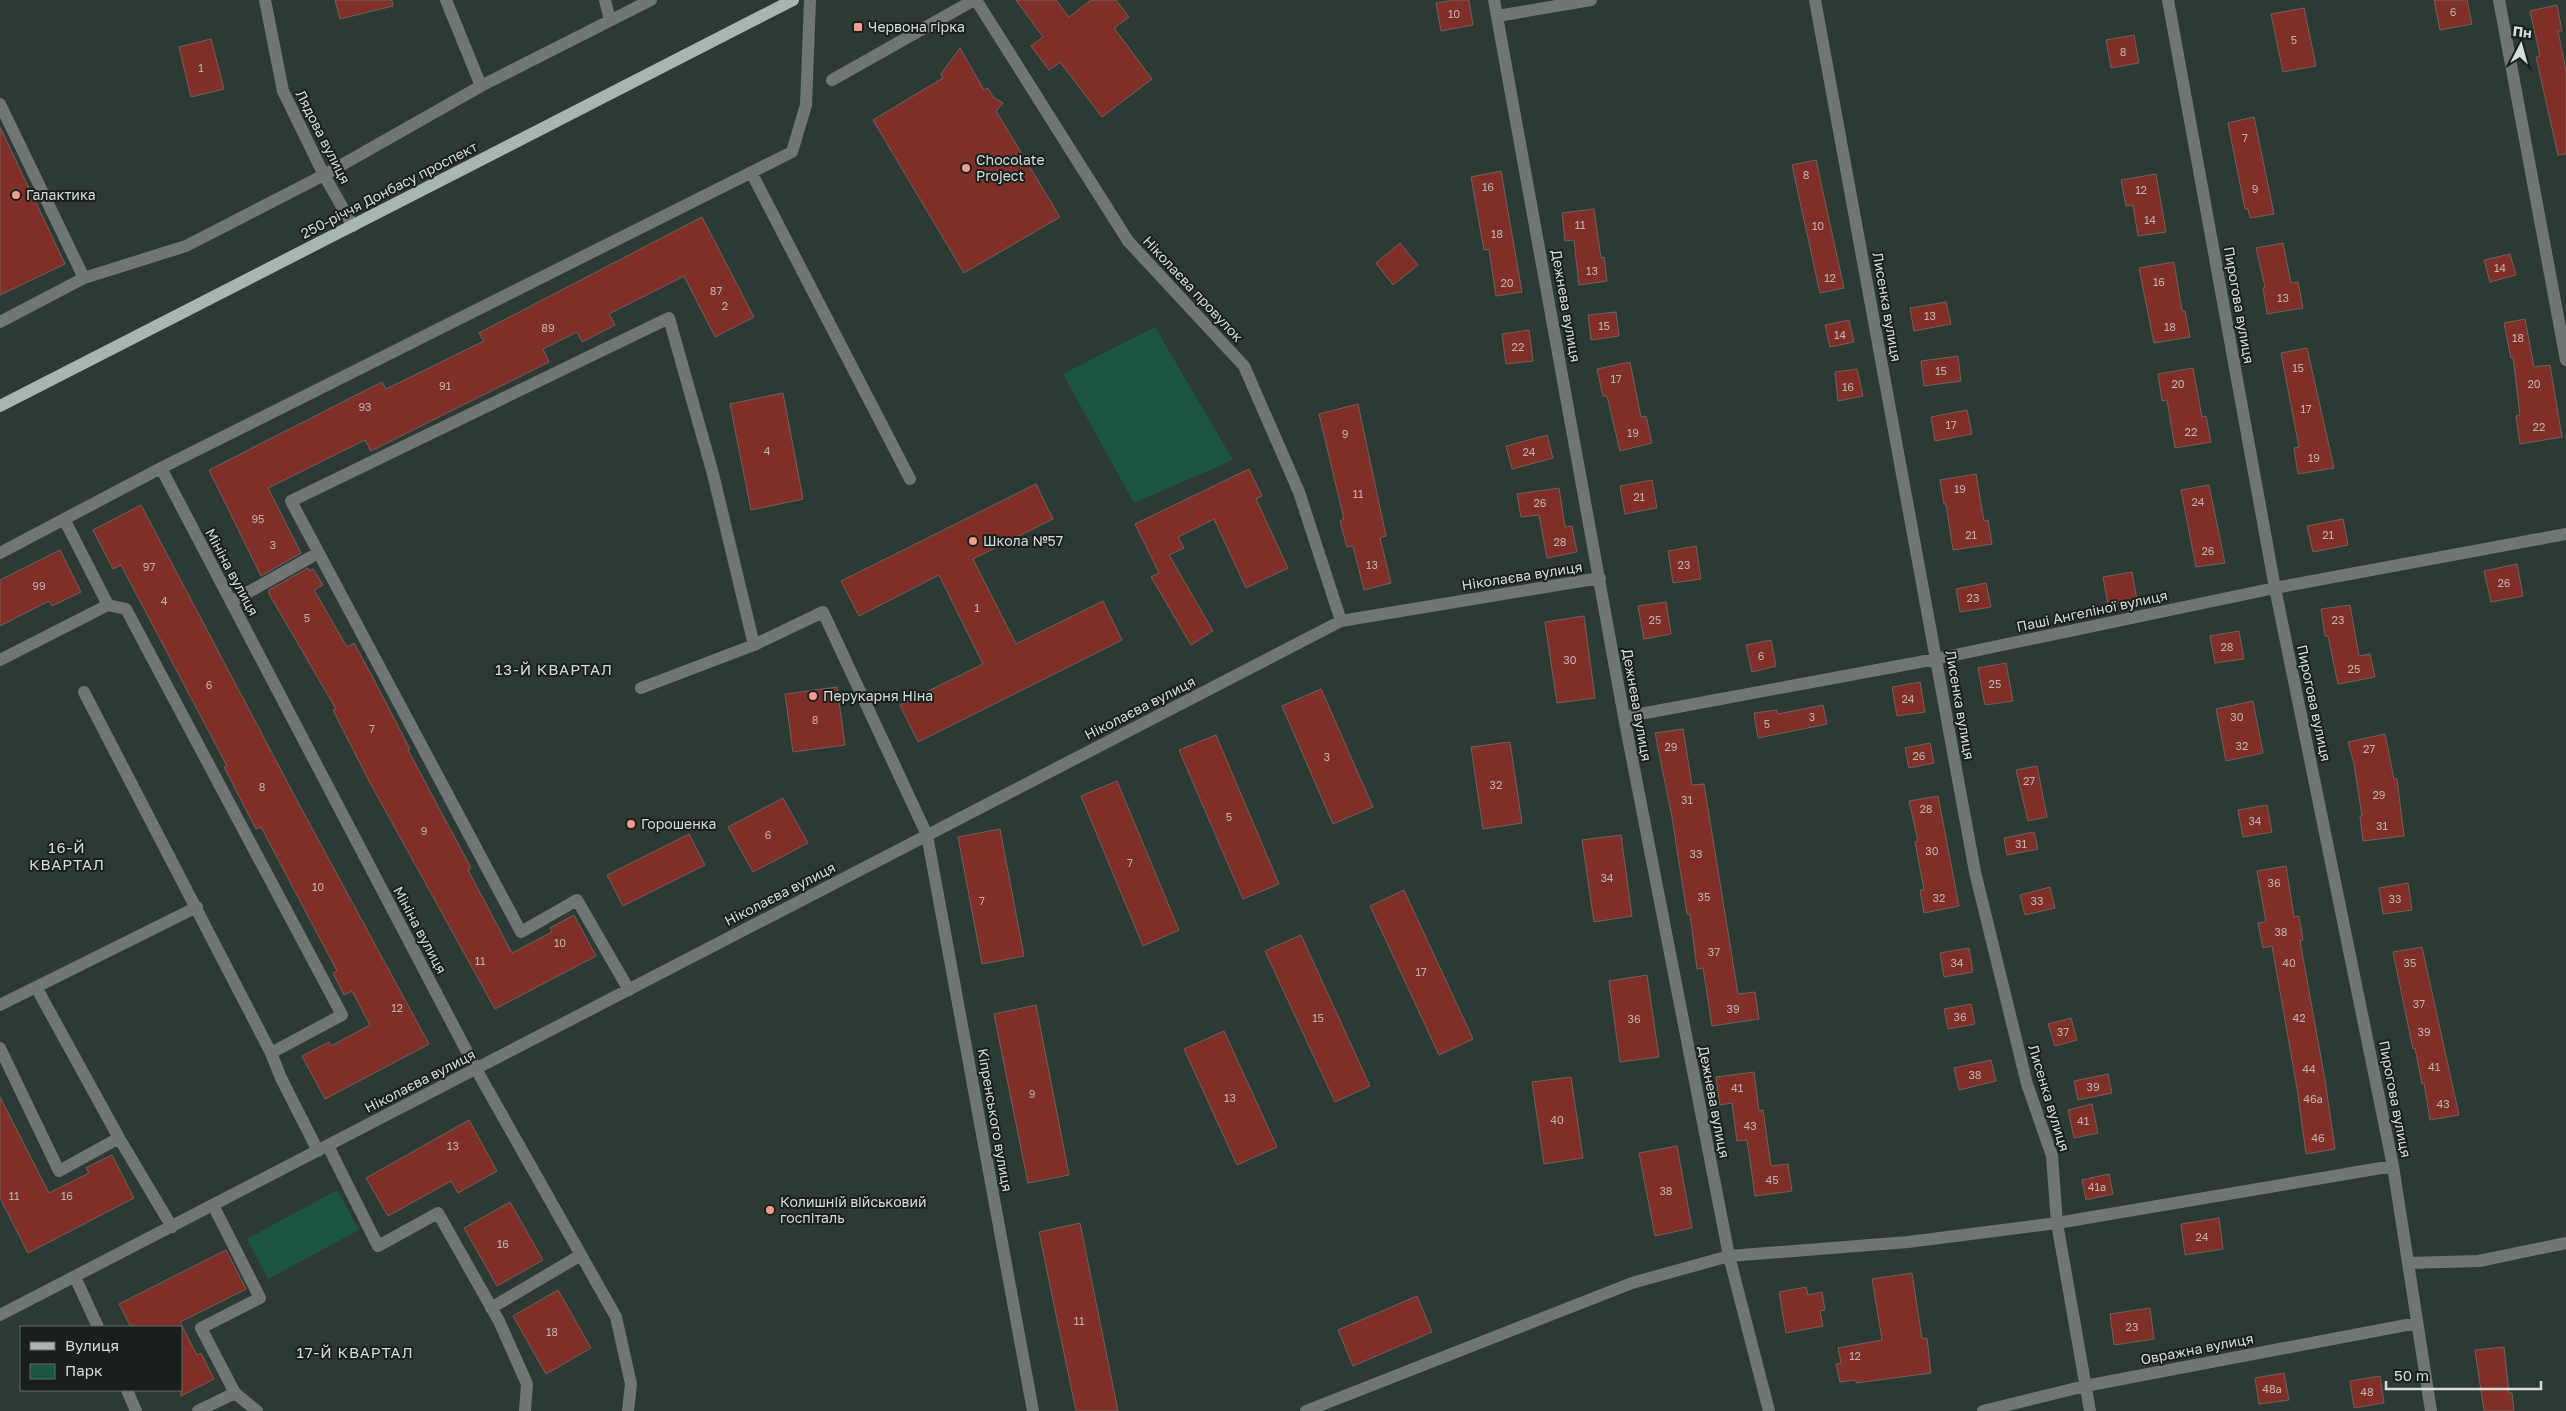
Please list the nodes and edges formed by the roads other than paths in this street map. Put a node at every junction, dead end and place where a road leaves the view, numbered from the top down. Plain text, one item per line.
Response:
1 (265, 0) edge
2 (446, 0) edge
3 (604, 0) edge
4 (651, 0) edge
5 (793, 0) edge
6 (810, 0) edge
7 (975, 0) edge
8 (1494, 0) edge
9 (1591, 0) edge
10 (1815, 0) edge
11 (2168, 0) edge
12 (2500, 0) edge
13 (1498, 16) junction
14 (610, 20) junction
15 (832, 80) dead end
16 (481, 86) junction
17 (0, 104) edge
18 (751, 172) junction
19 (324, 175) junction
20 (353, 226) junction
21 (84, 278) junction
22 (0, 322) edge
23 (2566, 360) edge
24 (0, 406) edge
25 (161, 468) junction
26 (910, 479) dead end
27 (64, 519) junction
28 (2566, 534) edge
29 (0, 553) edge
30 (318, 553) junction
31 (1600, 578) junction
32 (2275, 588) junction
33 (231, 602) junction
34 (108, 605) junction
35 (1341, 621) junction
36 (754, 645) junction
37 (1936, 659) junction
38 (0, 660) edge
39 (641, 688) dead end
40 (84, 692) dead end
41 (1624, 717) junction
42 (928, 835) junction
43 (197, 907) junction
44 (36, 987) junction
45 (629, 990) junction
46 (0, 1005) edge
47 (0, 1048) edge
48 (271, 1053) junction
49 (476, 1069) junction
50 (120, 1138) junction
51 (323, 1148) junction
52 (2393, 1166) junction
53 (213, 1205) junction
54 (2057, 1223) junction
55 (172, 1226) junction
56 (2566, 1243) edge
57 (581, 1255) junction
58 (1729, 1256) junction
59 (2408, 1263) junction
60 (75, 1277) junction
61 (491, 1308) junction
62 (0, 1316) edge
63 (2417, 1323) junction
64 (98, 1326) edge
65 (2085, 1386) junction
66 (126, 1391) edge
67 (235, 1393) junction
68 (136, 1411) edge
69 (198, 1411) edge
70 (258, 1411) edge
71 (525, 1411) edge
72 (628, 1411) edge
73 (1034, 1411) edge
74 (1306, 1411) edge
75 (1769, 1411) edge
76 (1983, 1411) edge
77 (2090, 1411) edge
78 (2431, 1411) edge

1 - 19 street, Лядова вулиця
2 - 16 street
3 - 14 street
4 - 14 street
5 - 20 main road, 250-річчя Донбасу проспект
6 - 18 street
7 - 15 street
7 - 35 street, Ніколаєва провулок
8 - 13 street, Дежнева вулиця
9 - 13 street
10 - 37 street, Лисенка вулиця
11 - 32 street, Пирогова вулиця
12 - 23 street
13 - 31 street, Дежнева вулиця
14 - 16 street
16 - 19 street
17 - 21 street
18 - 25 street
18 - 26 street
19 - 20 street, Лядова вулиця
19 - 21 street
20 - 24 main road, 250-річчя Донбасу проспект
21 - 22 street
25 - 27 street
25 - 33 street, Мініна вулиця
27 - 29 street
27 - 34 street
28 - 32 street, Паші Ангеліної вулиця
30 - 33 street
30 - 36 street
30 - 45 street
31 - 35 street, Ніколаєва вулиця
31 - 41 street, Дежнева вулиця
32 - 37 street, Паші Ангеліної вулиця
32 - 52 street, Пирогова вулиця
33 - 49 street, Мініна вулиця
34 - 38 street
34 - 48 street
35 - 42 street, Ніколаєва вулиця
36 - 39 street
36 - 42 street, Кіпренського вулиця
37 - 41 street, Паші Ангеліної вулиця
37 - 54 street, Лисенка вулиця
40 - 43 street
41 - 58 street, Дежнева вулиця
42 - 45 street, Ніколаєва вулиця
42 - 73 street, Кіпренського вулиця
43 - 44 street
43 - 48 street
44 - 46 street
44 - 50 street
45 - 49 street, Ніколаєва вулиця
47 - 50 street
48 - 51 street
49 - 51 street, Ніколаєва вулиця
49 - 57 street, Мініна вулиця
50 - 55 street
51 - 53 street, Ніколаєва вулиця
51 - 61 street
52 - 54 street
52 - 59 street, Пирогова вулиця
53 - 55 street, Ніколаєва вулиця
53 - 67 street
54 - 58 street
54 - 65 street, Лисенка вулиця
55 - 60 street, Ніколаєва вулиця
56 - 59 street
57 - 61 street
57 - 72 street, Мініна вулиця
58 - 74 street
58 - 75 street, Дежнева вулиця
59 - 63 street, Пирогова вулиця
60 - 62 street, Ніколаєва вулиця
60 - 64 street
61 - 71 street
63 - 65 street, Овражна вулиця
63 - 78 street, Пирогова вулиця
65 - 76 street, Овражна вулиця
65 - 77 street, Лисенка вулиця
66 - 68 street
67 - 69 street
67 - 70 street

